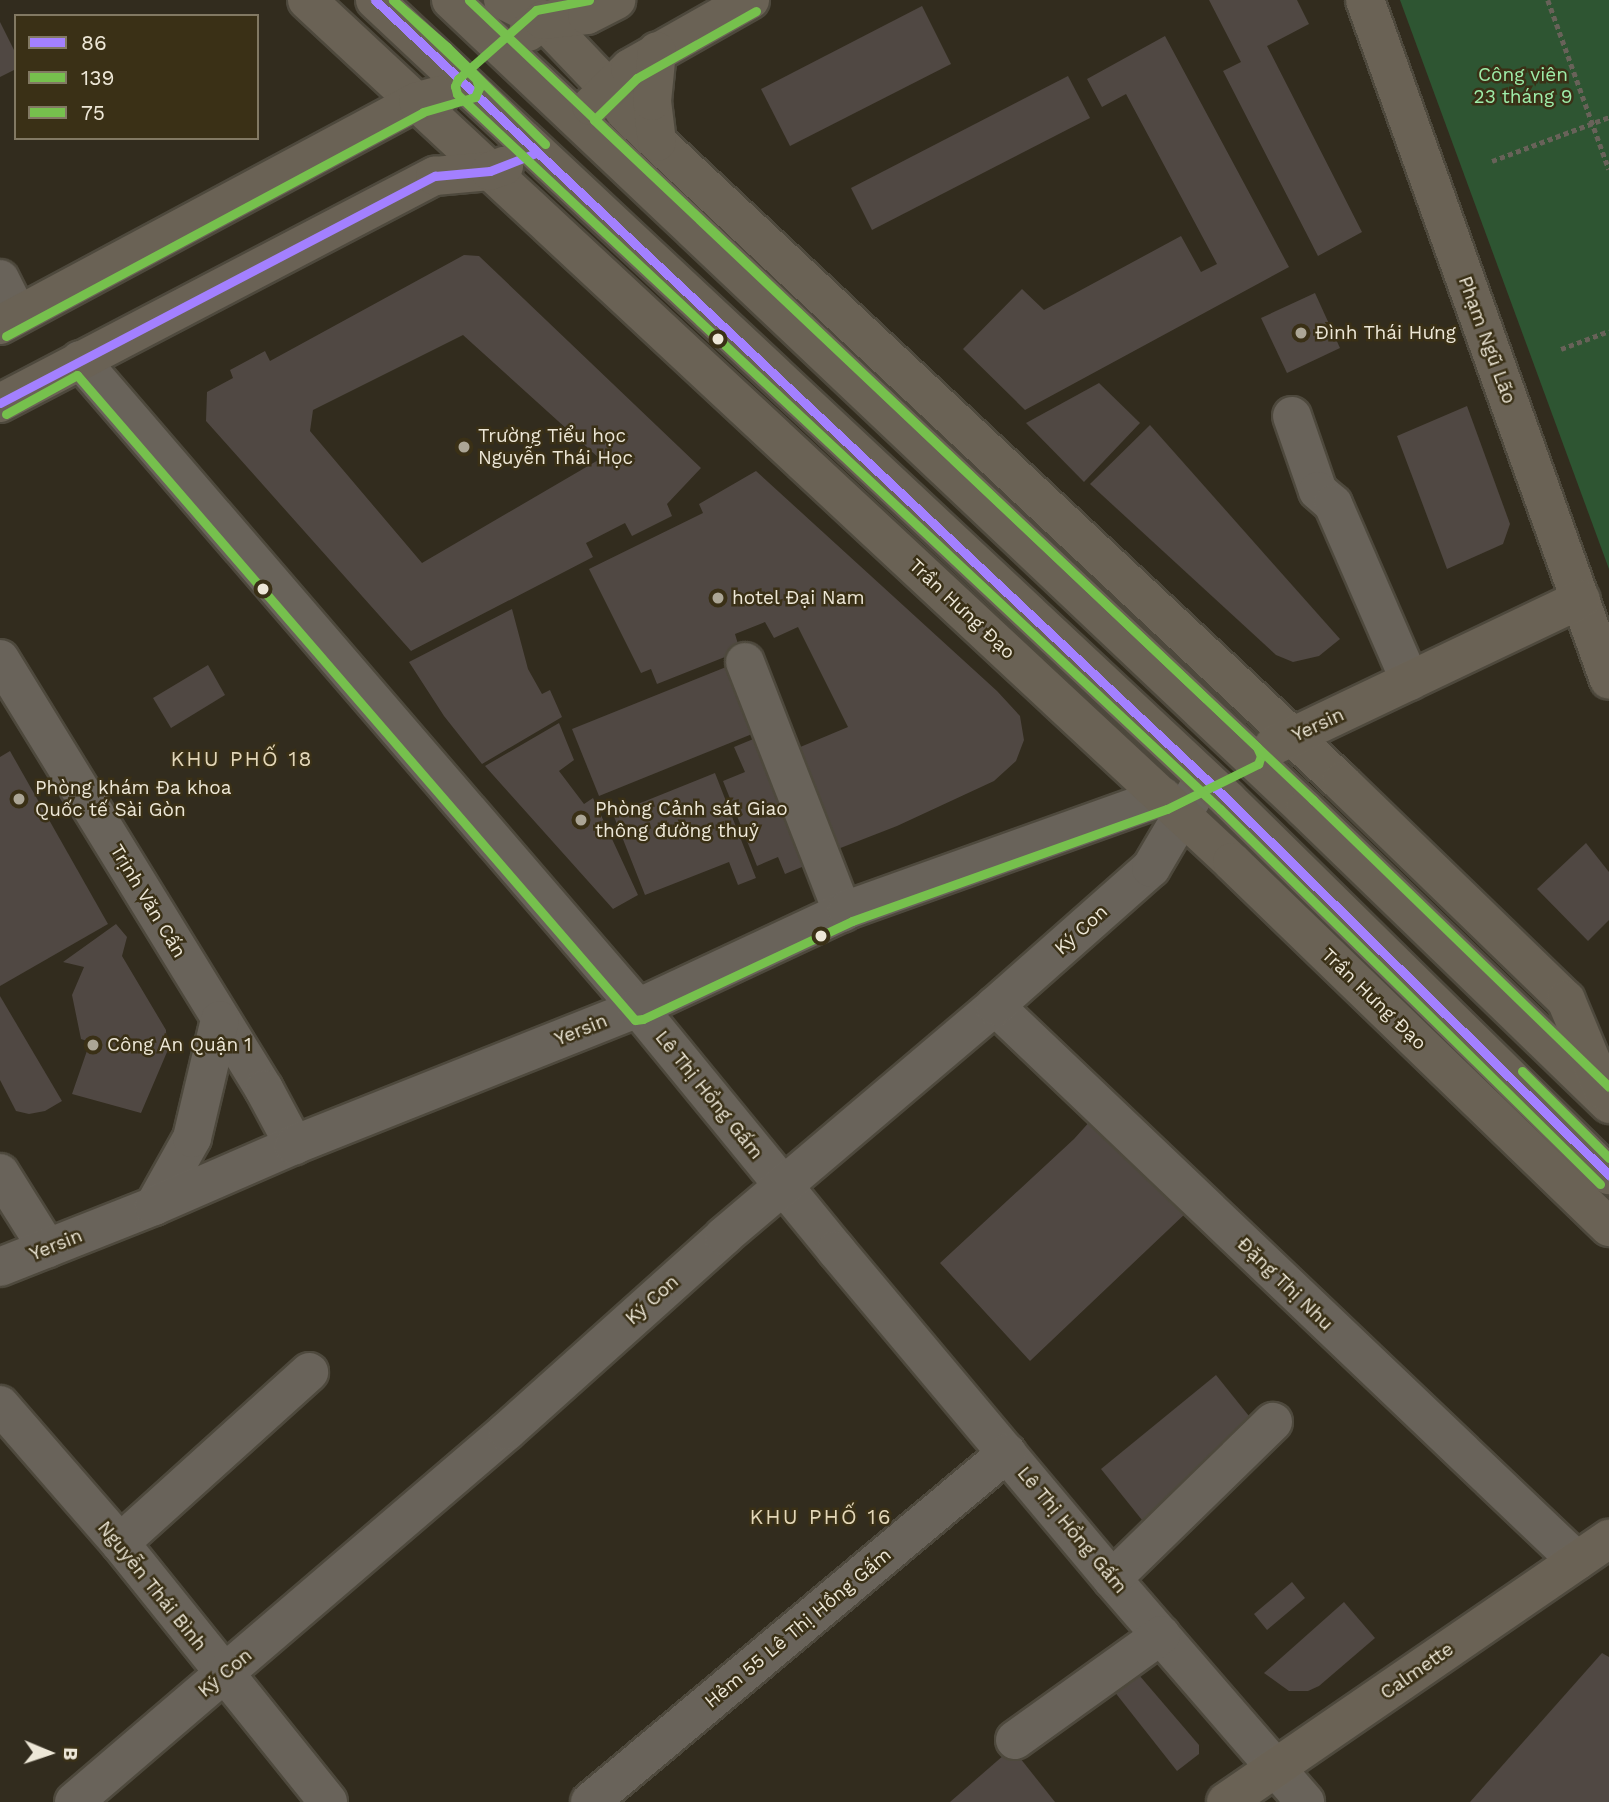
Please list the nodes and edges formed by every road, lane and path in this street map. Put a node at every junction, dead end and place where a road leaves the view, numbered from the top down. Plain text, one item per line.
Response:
1 (307, 0) edge
2 (375, 0) edge
3 (451, 0) edge
4 (503, 0) edge
5 (616, 0) edge
6 (750, 0) edge
7 (1365, 0) edge
8 (1548, 0) edge
9 (543, 20) junction
10 (657, 51) junction
11 (505, 52) junction
12 (467, 87) junction
13 (609, 89) junction
14 (418, 102) junction
15 (1609, 117) edge
16 (576, 120) junction
17 (1592, 124) junction
18 (657, 142) junction
19 (536, 153) junction
20 (1492, 161) dead end
21 (1609, 169) edge
22 (490, 172) junction
23 (736, 216) junction
24 (711, 247) junction
25 (0, 279) edge
26 (679, 283) junction
27 (650, 316) junction
28 (9, 320) edge
29 (1609, 331) edge
30 (869, 341) junction
31 (1561, 349) dead end
32 (80, 360) junction
33 (843, 372) junction
34 (0, 403) edge
35 (812, 409) junction
36 (1292, 416) dead end
37 (783, 441) junction
38 (1099, 556) junction
39 (1070, 587) junction
40 (1581, 599) junction
41 (1041, 624) junction
42 (1013, 656) junction
43 (745, 662) dead end
44 (3, 670) edge
45 (1609, 680) edge
46 (1410, 681) junction
47 (1292, 737) junction
48 (1249, 756) junction
49 (1204, 778) junction
50 (1173, 806) junction
51 (843, 913) junction
52 (995, 1006) junction
53 (638, 1008) junction
54 (220, 1020) junction
55 (1609, 1104) edge
56 (294, 1144) junction
57 (0, 1173) edge
58 (1609, 1175) edge
59 (783, 1186) junction
60 (154, 1206) junction
61 (1609, 1227) edge
62 (47, 1248) junction
63 (0, 1267) edge
64 (309, 1372) dead end
65 (0, 1405) edge
66 (1273, 1422) dead end
67 (1007, 1453) junction
68 (1609, 1539) edge
69 (120, 1543) junction
70 (1577, 1561) junction
71 (1112, 1579) junction
72 (1161, 1635) junction
73 (223, 1674) junction
74 (1015, 1740) dead end
75 (1276, 1768) junction
76 (75, 1802) edge
77 (328, 1802) edge
78 (590, 1802) edge
79 (1226, 1802) edge
80 (1306, 1802) edge

1 - 14 main road, Trần Hưng Đạo
2 - 12 main road, Trần Hưng Đạo
3 - 11 main road
4 - 9 main road
5 - 9 main road
6 - 10 main road
7 - 40 main road, Phạm Ngũ Lão
8 - 17 path
9 - 11 main road
9 - 13 main road
10 - 13 main road
10 - 18 main road
11 - 12 main road
11 - 16 main road
12 - 14 main road
12 - 19 main road, Trần Hưng Đạo
13 - 16 main road
13 - 18 main road
14 - 22 main road, Trần Hưng Đạo
14 - 28 main road
15 - 17 path
16 - 19 main road
16 - 24 main road
17 - 20 path
17 - 21 path
18 - 23 main road
19 - 22 main road
19 - 26 main road, Trần Hưng Đạo
22 - 27 main road, Trần Hưng Đạo
22 - 32 main road
23 - 24 main road
23 - 30 main road
24 - 33 main road
25 - 28 street
26 - 27 main road
26 - 35 main road, Trần Hưng Đạo
27 - 37 main road, Trần Hưng Đạo
29 - 31 path
30 - 33 main road
30 - 38 main road
32 - 34 main road
32 - 53 street, Lê Thị Hồng Gấm
33 - 39 main road
35 - 37 main road
35 - 41 main road, Trần Hưng Đạo
36 - 46 street
37 - 42 main road, Trần Hưng Đạo
38 - 39 main road
38 - 47 main road
39 - 48 main road
40 - 45 main road, Phạm Ngũ Lão
40 - 46 main road, Yersin
41 - 42 main road
41 - 49 main road, Trần Hưng Đạo
42 - 50 main road, Trần Hưng Đạo
43 - 51 street
44 - 54 street, Trịnh Văn Cấn
46 - 47 main road, Yersin
47 - 48 main road, Yersin
47 - 55 main road
48 - 49 main road, Yersin
48 - 55 main road
49 - 50 main road, Yersin
49 - 58 main road, Trần Hưng Đạo
50 - 51 street, Yersin
50 - 52 street, Ký Con
50 - 61 main road, Trần Hưng Đạo
51 - 53 street, Yersin
52 - 59 street, Ký Con
52 - 70 street, Ðặng Thị Nhu
53 - 56 street, Yersin
53 - 59 street, Lê Thị Hồng Gấm
54 - 56 street, Trịnh Văn Cấn
54 - 60 street
56 - 60 street, Yersin
57 - 62 street
59 - 67 street, Lê Thị Hồng Gấm
59 - 73 street, Ký Con
60 - 62 street, Yersin
62 - 63 street, Yersin
64 - 69 street
65 - 69 street, Nguyễn Thái Bình
66 - 71 street
67 - 71 street, Lê Thị Hồng Gấm
67 - 78 street, Hẻm 55 Lê Thị Hồng Gấm
68 - 70 main road, Calmette
69 - 73 street, Nguyễn Thái Bình
70 - 75 main road, Calmette
71 - 72 street, Lê Thị Hồng Gấm
72 - 74 street
72 - 75 street, Lê Thị Hồng Gấm
73 - 76 street, Ký Con
73 - 77 street, Nguyễn Thái Bình
75 - 79 main road, Calmette
75 - 80 street, Lê Thị Hồng Gấm

